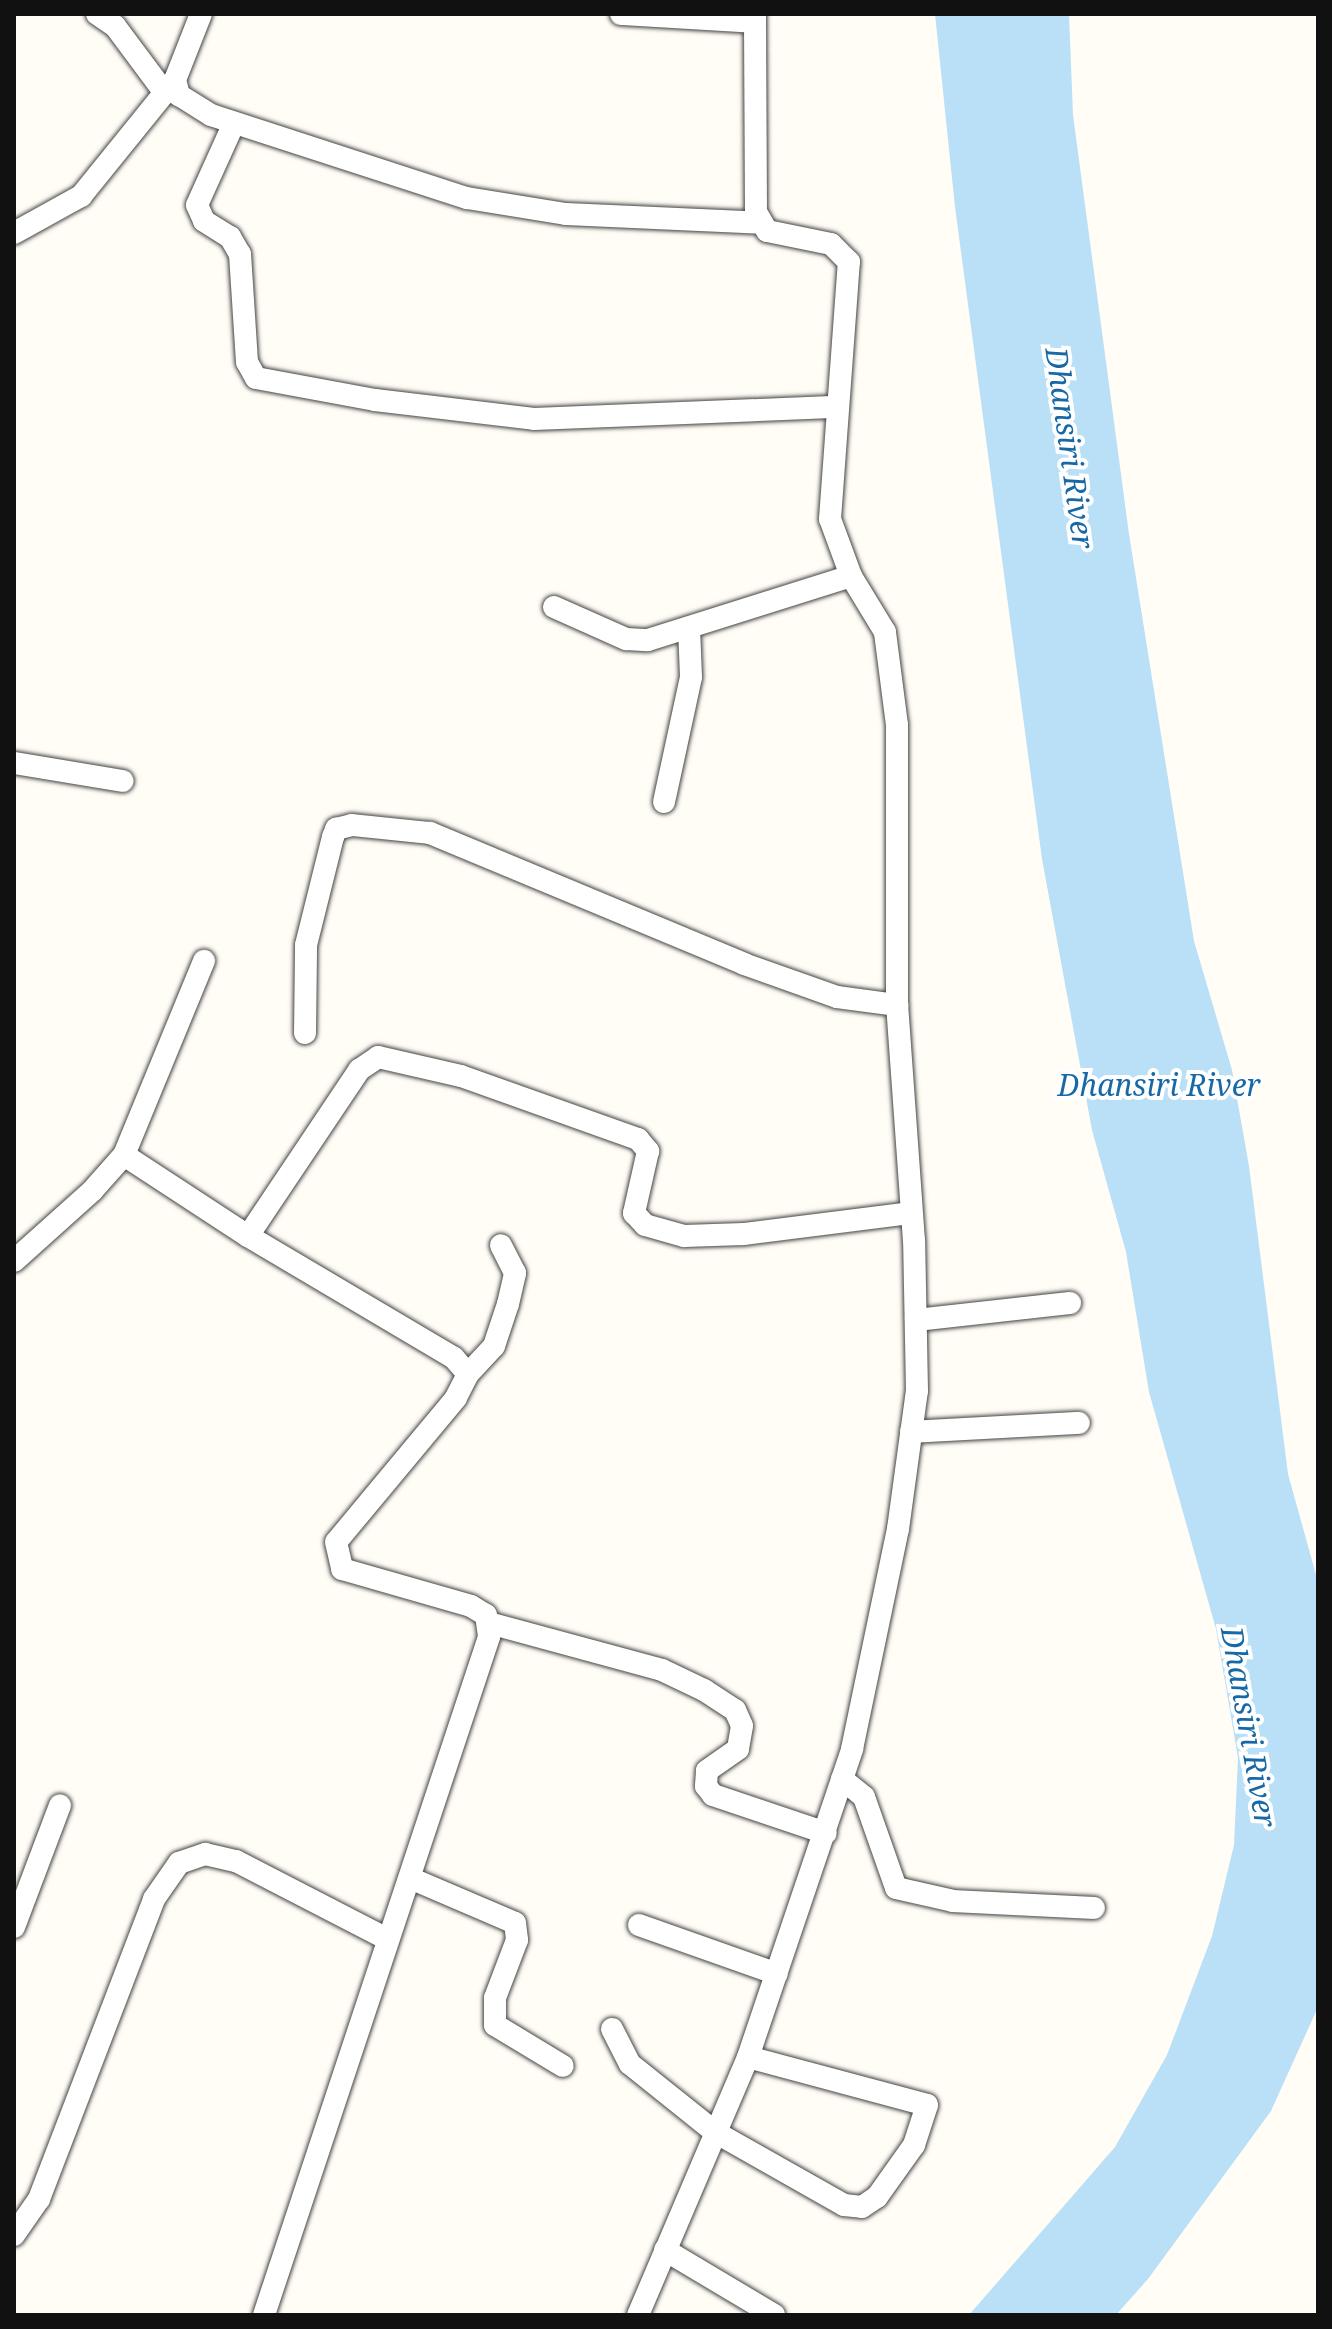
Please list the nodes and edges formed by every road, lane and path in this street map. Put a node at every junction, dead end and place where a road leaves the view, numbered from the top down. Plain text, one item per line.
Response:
1 (97, 14) edge
2 (201, 14) edge
3 (621, 14) edge
4 (755, 18) edge
5 (170, 86) junction
6 (234, 123) junction
7 (761, 223) junction
8 (14, 233) edge
9 (838, 407) junction
10 (851, 576) junction
11 (554, 607) dead end
12 (689, 628) junction
13 (14, 763) edge
14 (123, 781) dead end
15 (664, 802) dead end
16 (204, 961) dead end
17 (897, 1005) junction
18 (305, 1033) dead end
19 (124, 1155) junction
20 (911, 1213) junction
21 (248, 1236) junction
22 (501, 1245) dead end
23 (14, 1261) edge
24 (1070, 1303) dead end
25 (916, 1320) junction
26 (468, 1374) junction
27 (1079, 1423) dead end
28 (911, 1432) junction
29 (489, 1623) junction
30 (842, 1779) junction
31 (60, 1805) dead end
32 (826, 1833) junction
33 (410, 1878) junction
34 (1094, 1908) dead end
35 (639, 1925) dead end
36 (14, 1927) edge
37 (387, 1939) junction
38 (777, 1974) junction
39 (612, 2029) dead end
40 (748, 2057) junction
41 (563, 2066) dead end
42 (715, 2132) junction
43 (14, 2235) edge
44 (665, 2250) junction
45 (264, 2315) edge
46 (638, 2315) edge
47 (774, 2315) edge

1 - 5 street
2 - 5 street
3 - 4 street
4 - 7 street
5 - 6 street
5 - 8 street
6 - 7 street
6 - 9 street
7 - 9 street
9 - 10 street
10 - 12 street
10 - 17 street
11 - 12 street
12 - 15 street
13 - 14 street
16 - 19 street
17 - 18 street
17 - 20 street
19 - 21 street
19 - 23 street
20 - 21 street
20 - 25 street
21 - 26 street
22 - 26 street
24 - 25 street
25 - 28 street
26 - 29 street
27 - 28 street
28 - 30 street
29 - 32 street
29 - 33 street
30 - 32 street
30 - 34 street
31 - 36 street
32 - 38 street
33 - 37 street
33 - 41 street
35 - 38 street
37 - 43 street
37 - 45 street
38 - 40 street
39 - 42 street
40 - 42 street
40 - 42 street
42 - 44 street
44 - 46 street
44 - 47 street

